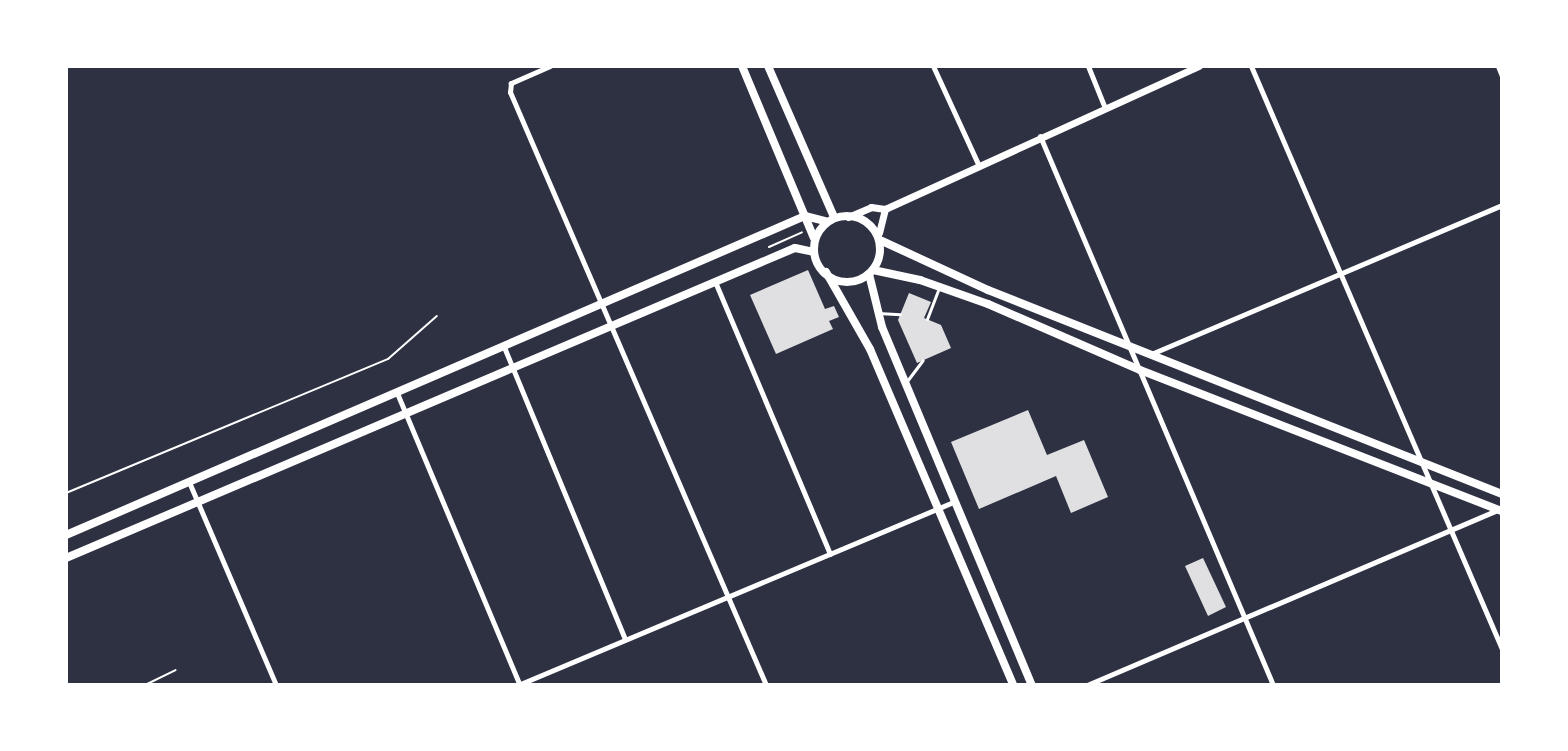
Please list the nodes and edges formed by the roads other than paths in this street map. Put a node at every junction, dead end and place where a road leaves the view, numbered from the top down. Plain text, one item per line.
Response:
1 (550, 66) edge
2 (742, 66) edge
3 (768, 66) edge
4 (933, 66) edge
5 (1088, 66) edge
6 (1199, 66) edge
7 (1251, 66) edge
8 (1498, 66) edge
9 (1502, 76) edge
10 (1105, 108) junction
11 (1040, 136) junction
12 (978, 164) junction
13 (1502, 205) edge
14 (885, 209) junction
15 (805, 216) junction
16 (834, 217) junction
17 (848, 217) junction
18 (825, 221) junction
19 (880, 237) junction
20 (814, 238) junction
21 (814, 252) junction
22 (826, 272) junction
23 (871, 272) junction
24 (1339, 272) junction
25 (716, 284) junction
26 (939, 287) junction
27 (604, 304) junction
28 (877, 314) junction
29 (900, 314) dead end
30 (927, 319) dead end
31 (614, 327) junction
32 (1128, 345) junction
33 (504, 347) junction
34 (1151, 354) junction
35 (923, 360) dead end
36 (514, 370) junction
37 (1140, 370) junction
38 (905, 382) junction
39 (397, 393) junction
40 (406, 416) junction
41 (1422, 463) junction
42 (189, 482) junction
43 (1430, 483) junction
44 (1502, 494) edge
45 (956, 501) junction
46 (198, 503) junction
47 (938, 508) junction
48 (1501, 510) edge
49 (1451, 531) junction
50 (66, 534) edge
51 (830, 554) junction
52 (66, 558) edge
53 (728, 596) junction
54 (1245, 618) junction
55 (625, 639) junction
56 (1502, 649) edge
57 (276, 685) edge
58 (519, 685) edge
59 (766, 685) edge
60 (1013, 685) edge
61 (1032, 685) edge
62 (1087, 685) edge
63 (1273, 685) edge

1 - 27 street
2 - 15 main road
3 - 16 main road
4 - 12 street
5 - 10 street
6 - 10 street
7 - 24 street
8 - 9 street
10 - 11 street
11 - 12 street
11 - 32 street
12 - 14 street
13 - 24 street
14 - 17 street
14 - 19 street
15 - 18 main road
15 - 20 main road
15 - 27 main road
16 - 17 main road
16 - 18 main road
17 - 19 main road
18 - 20 main road
19 - 23 main road
19 - 32 main road
20 - 21 main road
21 - 22 main road
21 - 25 main road
22 - 23 main road
22 - 47 main road
23 - 26 main road
23 - 28 main road
24 - 34 street
24 - 41 street
25 - 31 main road
25 - 51 street
26 - 30 lane
26 - 37 main road
27 - 31 street
27 - 33 main road
28 - 29 lane
28 - 38 main road
31 - 36 main road
31 - 53 street
32 - 34 main road
32 - 37 street
33 - 36 street
33 - 39 main road
34 - 41 main road
35 - 38 lane
36 - 40 main road
36 - 55 street
37 - 43 main road
37 - 54 street
38 - 45 main road
39 - 40 street
39 - 42 main road
40 - 46 main road
40 - 58 street
41 - 43 street
41 - 44 main road
42 - 46 street
42 - 50 main road
43 - 48 main road
43 - 49 street
45 - 47 street
45 - 61 main road
46 - 52 main road
46 - 57 street
47 - 51 street
47 - 60 main road
48 - 49 street
49 - 54 street
49 - 56 street
51 - 53 street
53 - 55 street
53 - 59 street
54 - 62 street
54 - 63 street
55 - 58 street

